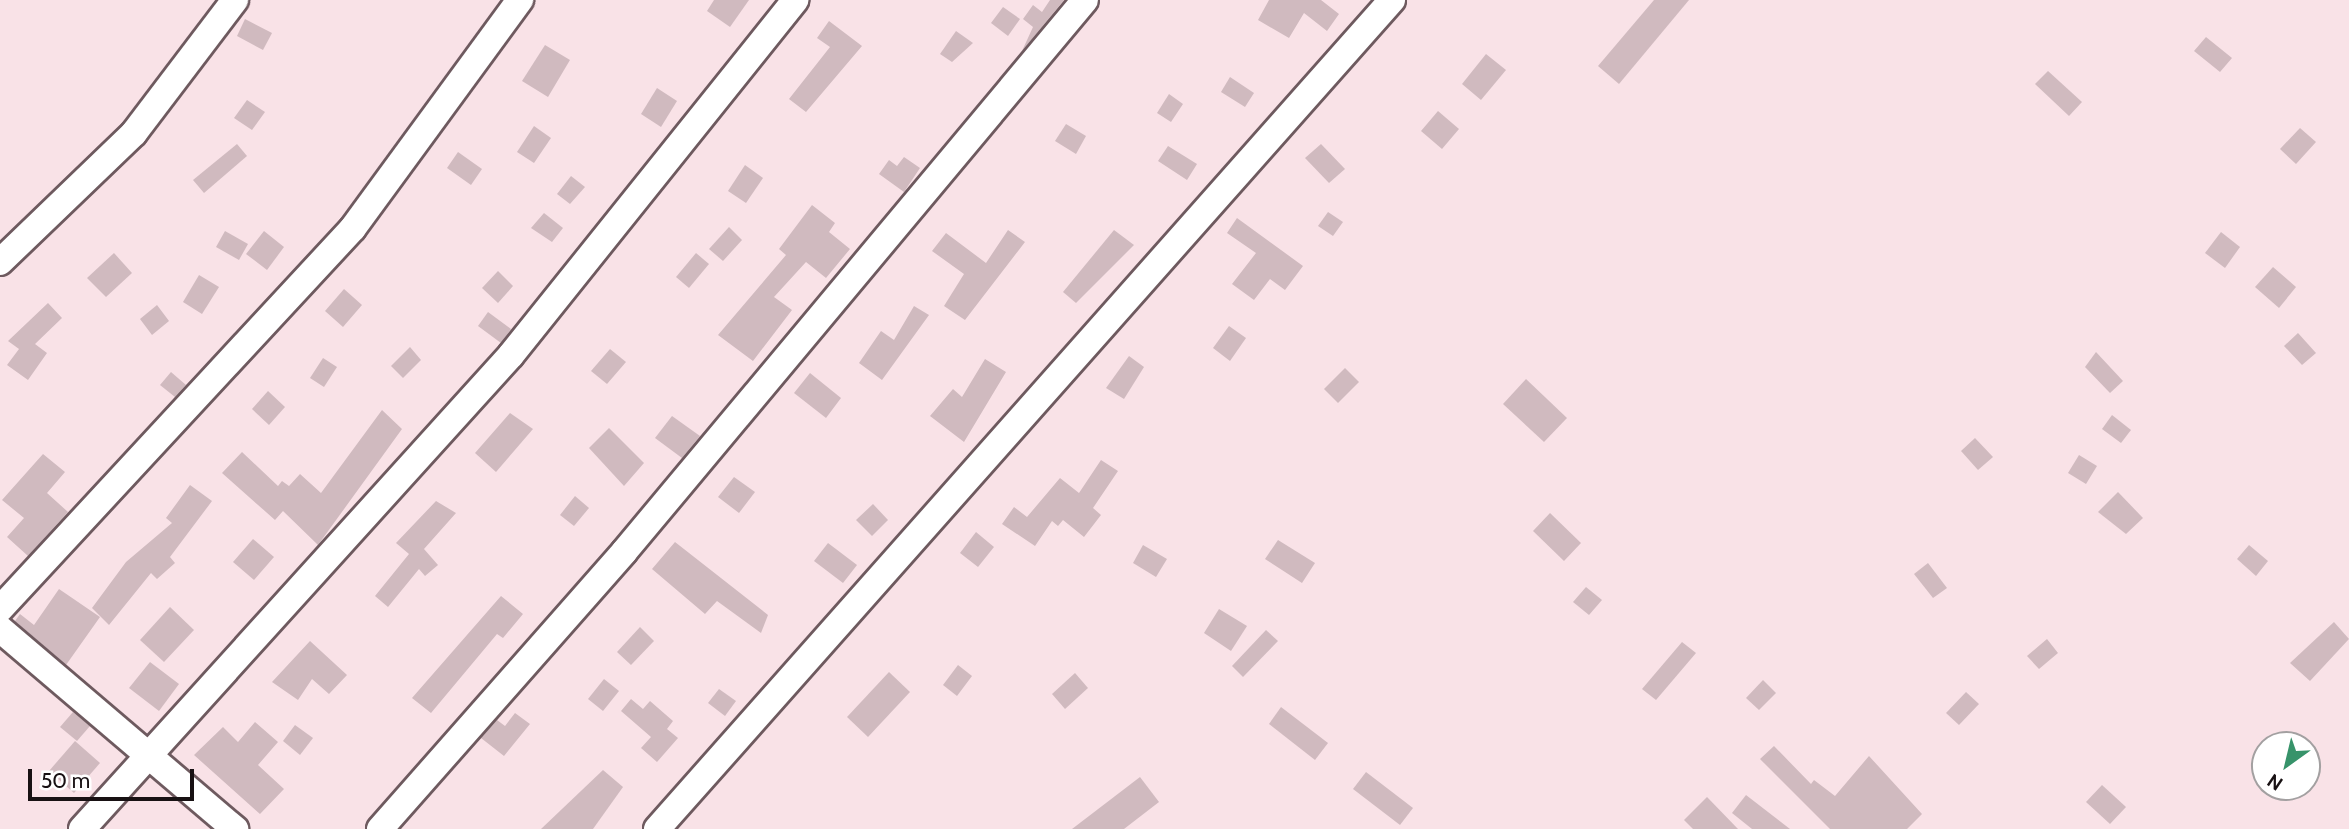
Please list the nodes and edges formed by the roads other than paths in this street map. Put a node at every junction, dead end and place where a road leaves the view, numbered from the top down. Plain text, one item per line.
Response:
1 (235, 0) edge
2 (520, 0) edge
3 (795, 0) edge
4 (1085, 0) edge
5 (1392, 0) edge
6 (0, 262) edge
7 (0, 609) edge
8 (0, 629) edge
9 (150, 756) junction
10 (82, 829) edge
11 (235, 829) edge
12 (380, 829) edge
13 (657, 829) edge

1 - 6 street
2 - 7 street
3 - 9 street
4 - 12 street
5 - 13 street
8 - 9 street
9 - 10 street
9 - 11 street

